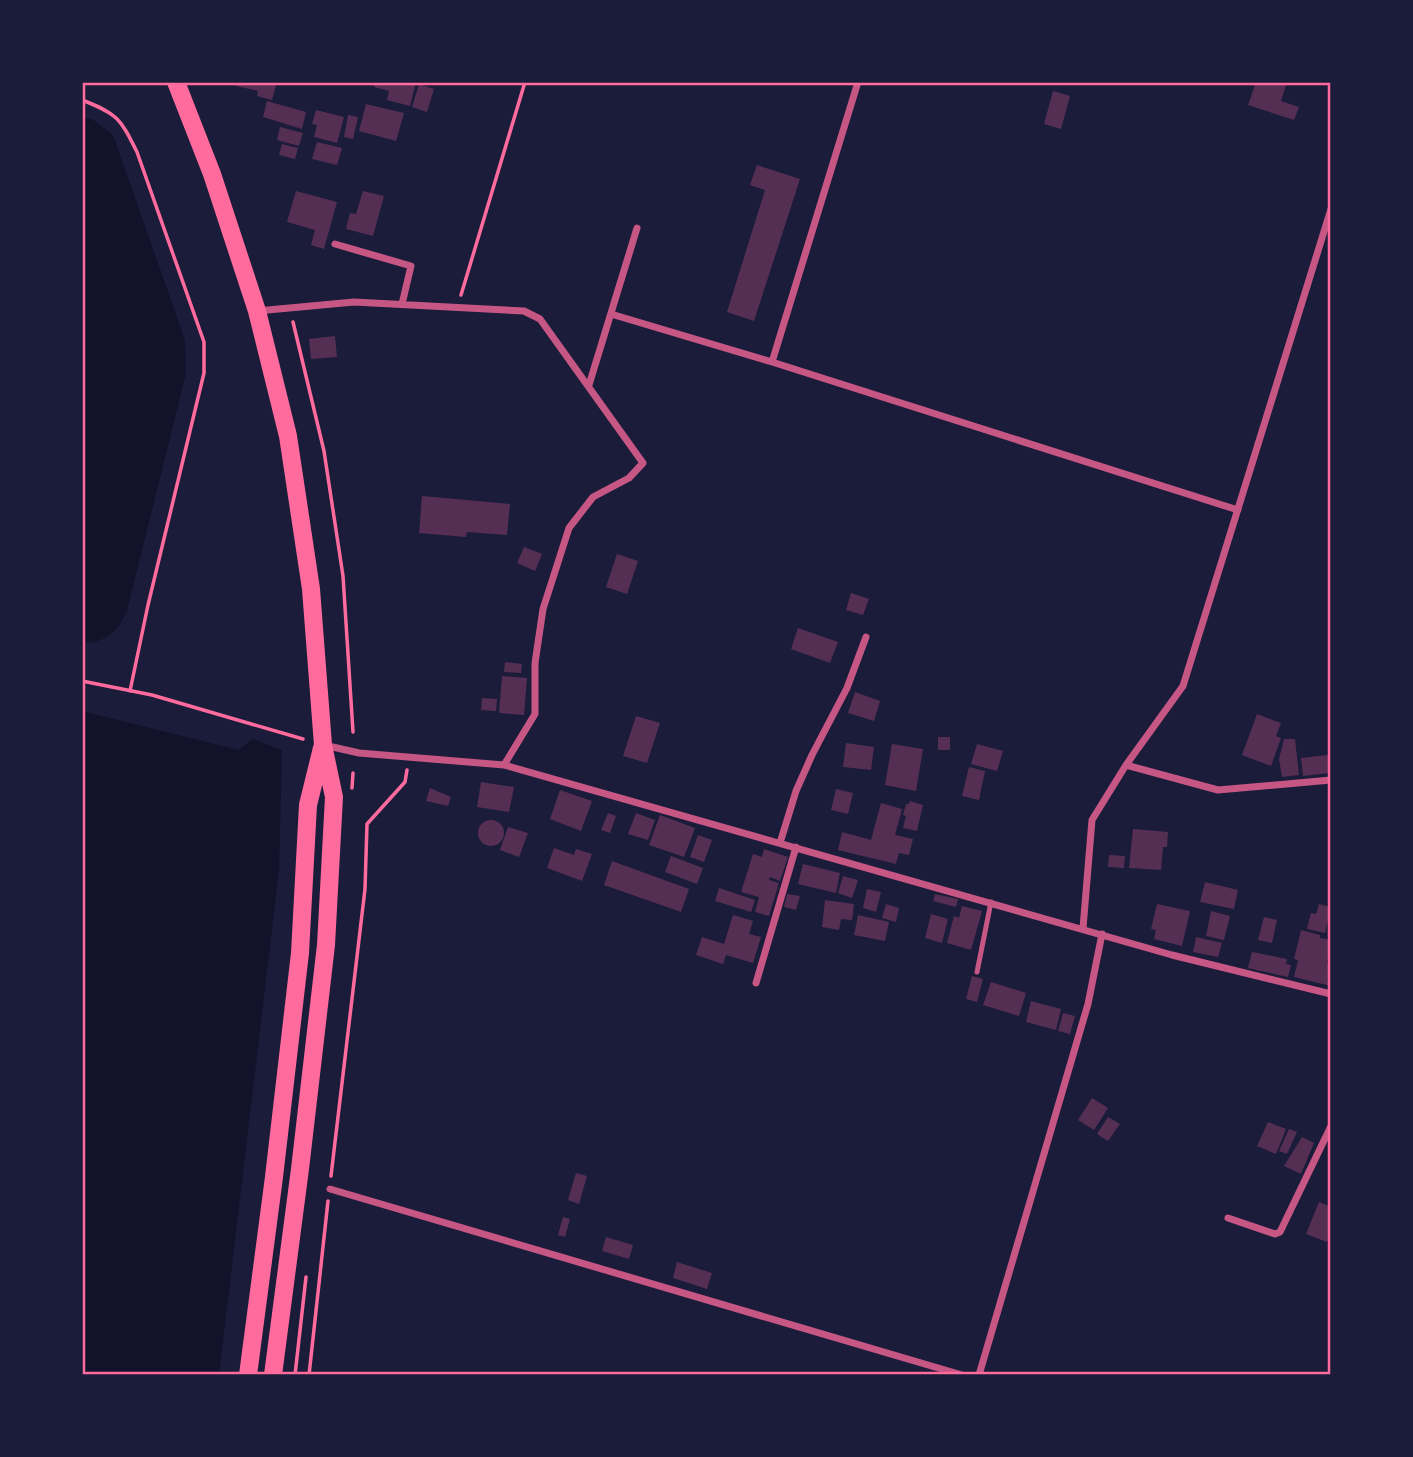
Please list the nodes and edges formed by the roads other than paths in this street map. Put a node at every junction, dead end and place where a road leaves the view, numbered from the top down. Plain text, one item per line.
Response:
1 (176, 82) edge
2 (858, 82) edge
3 (1331, 209) edge
4 (637, 228) dead end
5 (335, 244) dead end
6 (402, 304) junction
7 (257, 311) junction
8 (611, 314) junction
9 (772, 362) junction
10 (589, 385) junction
11 (1238, 510) junction
12 (866, 637) dead end
13 (323, 745) junction
14 (504, 765) junction
15 (1126, 765) junction
16 (1331, 780) edge
17 (780, 843) junction
18 (796, 847) junction
19 (991, 902) junction
20 (1083, 928) junction
21 (1102, 934) junction
22 (977, 972) dead end
23 (757, 983) dead end
24 (1331, 994) edge
25 (1331, 1126) edge
26 (330, 1189) road end
27 (1227, 1218) dead end
28 (248, 1375) edge
29 (273, 1375) edge
30 (962, 1375) edge
31 (978, 1375) edge

1 - 7 main road
2 - 9 street
3 - 11 street
4 - 8 street
5 - 6 street
6 - 7 street
6 - 10 street
7 - 13 main road
8 - 9 street
8 - 10 street
9 - 11 street
10 - 14 street
11 - 15 street
12 - 17 street
13 - 14 street
13 - 28 main road
13 - 29 main road
14 - 17 street
15 - 16 street
15 - 20 street
17 - 18 street
18 - 19 street
18 - 23 street
19 - 20 street
19 - 22 lane
20 - 21 street
21 - 24 street
21 - 31 street
25 - 27 street
26 - 30 street

